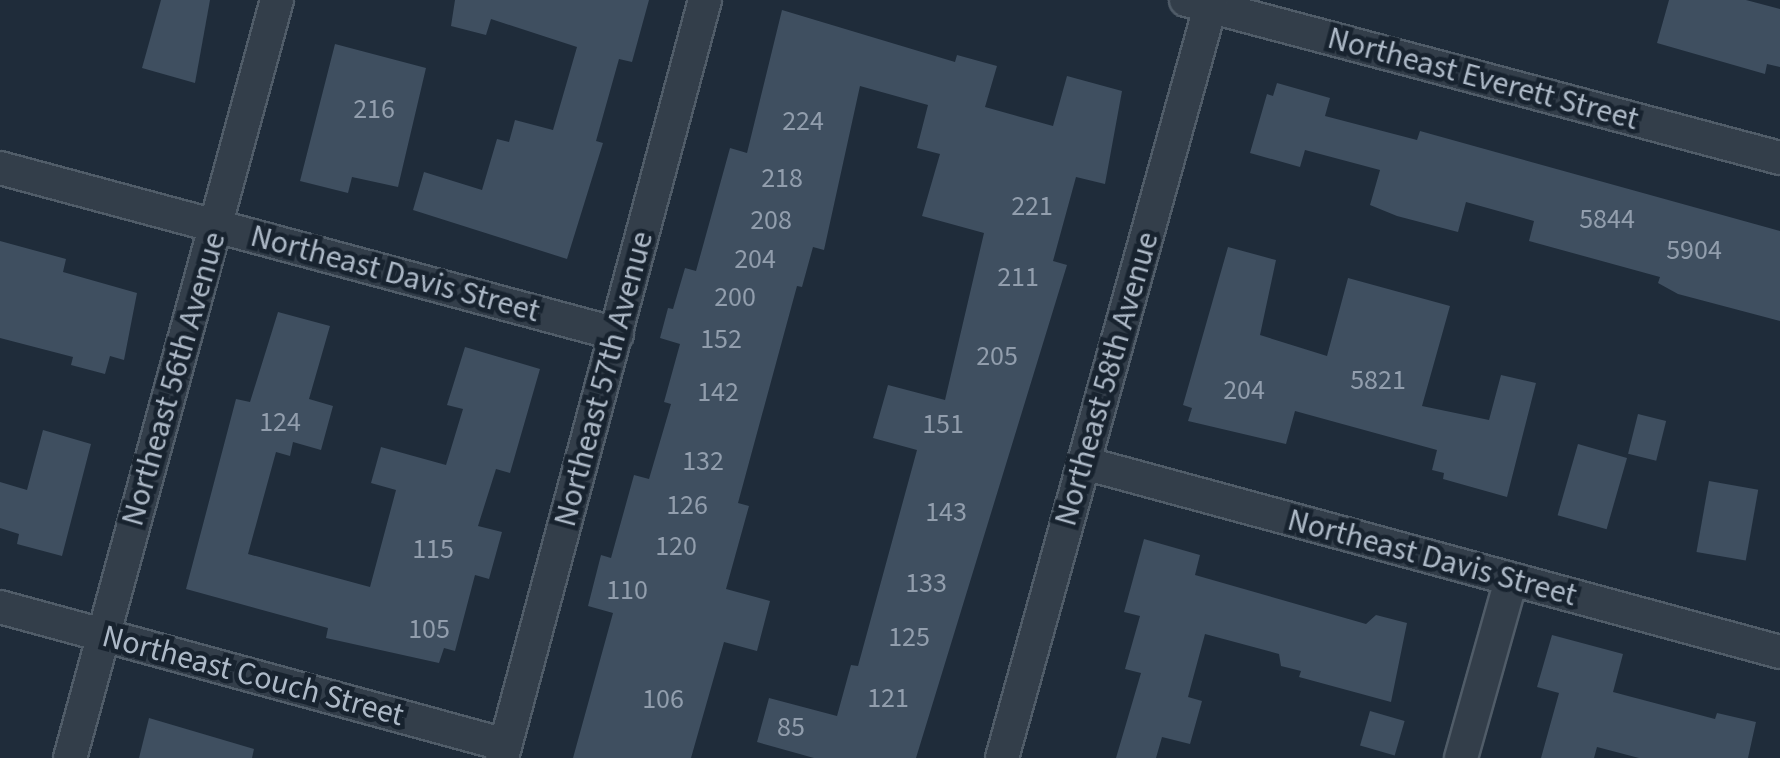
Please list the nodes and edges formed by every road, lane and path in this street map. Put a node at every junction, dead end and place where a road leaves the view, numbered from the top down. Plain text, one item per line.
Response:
1 (277, 0) edge
2 (705, 0) edge
3 (1203, 2) edge
4 (1780, 158) edge
5 (0, 168) edge
6 (216, 226) junction
7 (617, 334) junction
8 (1084, 464) junction
9 (1511, 580) junction
10 (0, 607) edge
11 (102, 635) junction
12 (1780, 652) edge
13 (504, 752) edge
14 (70, 758) edge
15 (1002, 758) edge
16 (1461, 758) edge

1 - 6 street, Northeast 56th Avenue
2 - 7 street, Northeast 57th Avenue
3 - 4 street, Northeast Everett Street
3 - 8 street, Northeast 58th Avenue
5 - 6 street, Northeast Davis Street
6 - 7 street, Northeast Davis Street
6 - 11 street, Northeast 56th Avenue
7 - 13 street, Northeast 57th Avenue
8 - 9 street, Northeast Davis Street
8 - 15 street, Northeast 58th Avenue
9 - 12 street, Northeast Davis Street
9 - 16 street
10 - 11 street, Northeast Couch Street
11 - 13 street, Northeast Couch Street
11 - 14 street, Northeast 56th Avenue

